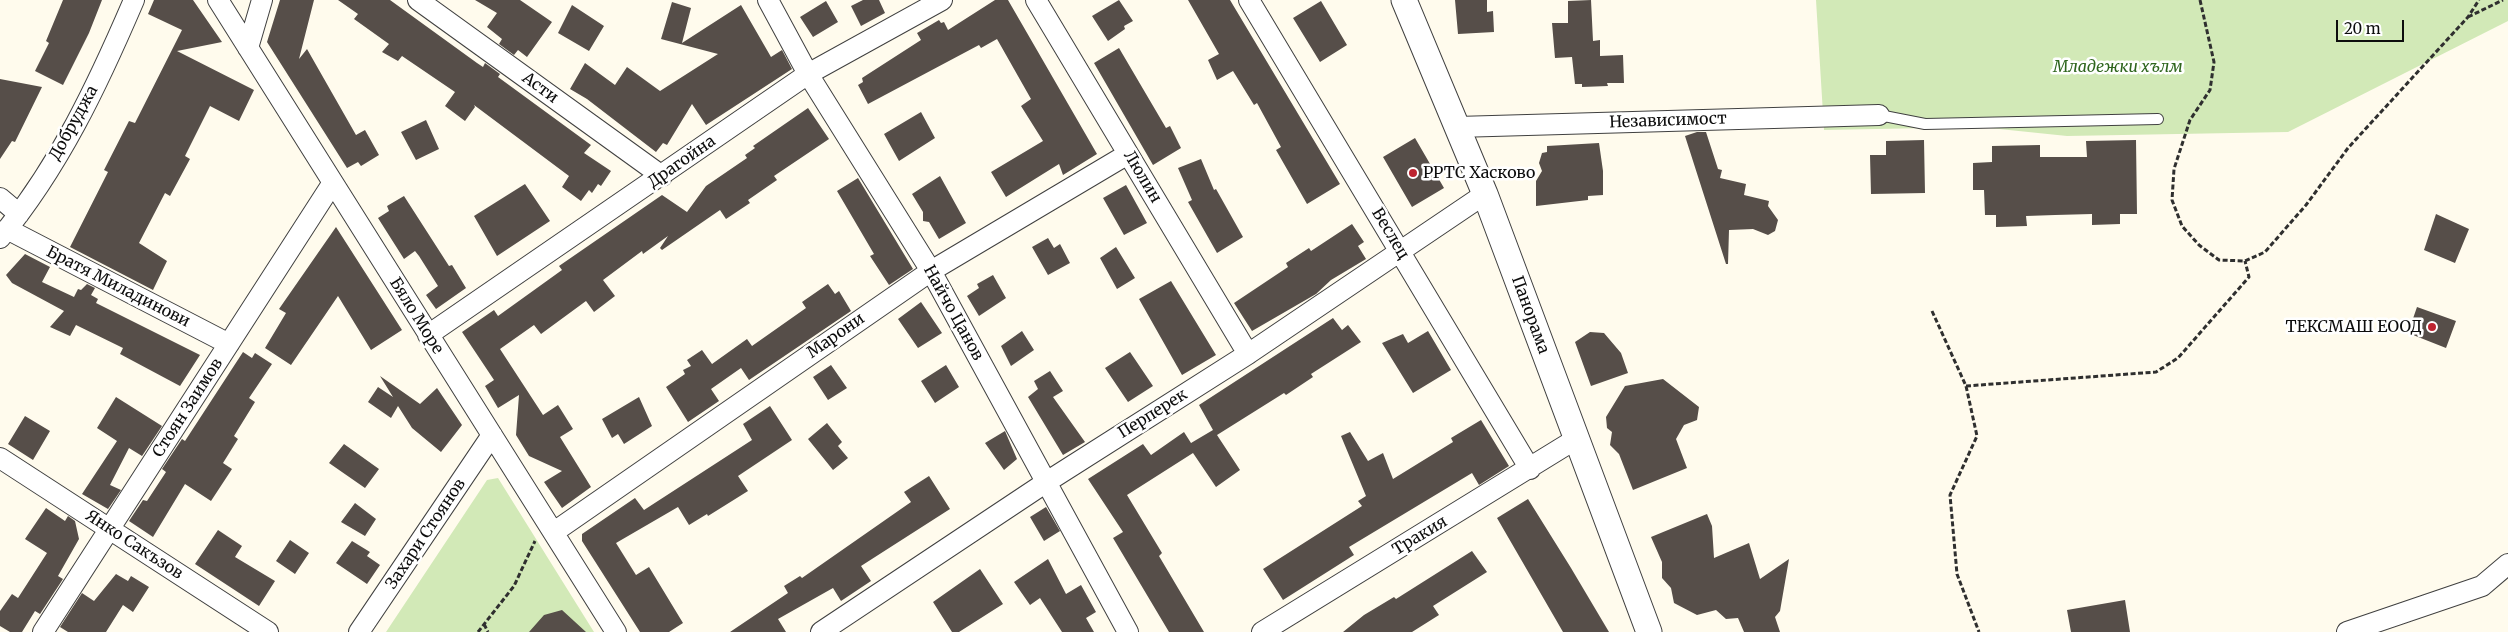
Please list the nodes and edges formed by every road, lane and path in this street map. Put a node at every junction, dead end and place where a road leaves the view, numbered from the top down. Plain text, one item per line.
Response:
1 (134, 0) edge
2 (218, 0) edge
3 (262, 0) edge
4 (418, 0) edge
5 (768, 0) edge
6 (942, 0) edge
7 (1036, 0) edge
8 (1250, 0) edge
9 (1404, 0) edge
10 (2200, 0) edge
11 (2479, 0) edge
12 (2503, 0) edge
13 (2468, 18) junction
14 (248, 48) junction
15 (808, 74) junction
16 (1879, 115) joint
17 (2158, 119) dead end
18 (1457, 127) junction
19 (1128, 154) junction
20 (662, 176) junction
21 (332, 184) junction
22 (1485, 194) junction
23 (0, 198) edge
24 (19, 214) junction
25 (3, 234) edge
26 (1402, 252) junction
27 (2245, 261) junction
28 (931, 271) junction
29 (1932, 311) dead end
30 (428, 335) junction
31 (229, 344) junction
32 (1248, 354) junction
33 (1966, 386) junction
34 (492, 435) junction
35 (1576, 439) junction
36 (0, 458) edge
37 (1530, 469) junction
38 (1045, 483) junction
39 (549, 525) junction
40 (110, 529) junction
41 (2508, 564) edge
42 (484, 624) junction
43 (43, 632) edge
44 (268, 632) edge
45 (359, 632) edge
46 (478, 632) edge
47 (488, 632) edge
48 (616, 632) edge
49 (820, 632) edge
50 (1128, 632) edge
51 (1262, 632) edge
52 (1649, 632) edge
53 (1979, 632) edge
54 (2347, 632) edge

1 - 24 street, Добруджа
2 - 14 street, Бяло Море
3 - 14 street
4 - 20 street, Асти
5 - 15 street, Найчо Цанов
6 - 15 street, Драгойна
7 - 19 street, Люлин
8 - 26 street, Веслец
9 - 18 street, Панорама
10 - 27 path
11 - 13 path
12 - 13 path
13 - 27 path
14 - 21 street, Бяло Море
15 - 20 street, Драгойна
15 - 28 street, Найчо Цанов
16 - 17 lane
16 - 18 street, Независимост
18 - 22 street, Панорама
19 - 28 street, Марони
19 - 32 street, Люлин
20 - 30 street, Драгойна
21 - 30 street, Бяло Море
21 - 31 street, Стоян Заимов
22 - 26 street, Перперек
22 - 35 street, Панорама
23 - 24 street
24 - 25 street, Добруджа
25 - 31 street, Братя Миладинови
26 - 32 street, Перперек
26 - 37 street, Веслец
27 - 33 path
28 - 38 street, Найчо Цанов
28 - 39 street, Марони
29 - 33 path
30 - 34 street, Бяло Море
31 - 40 street, Стоян Заимов
32 - 38 street, Перперек
33 - 53 path
34 - 39 street, Бяло Море
34 - 45 street, Захари Стоянов
35 - 37 street, Тракия
35 - 52 street, Панорама
36 - 40 street, Янко Сакъзов
37 - 51 street, Тракия
38 - 49 street, Перперек
38 - 50 street, Найчо Цанов
39 - 42 path
39 - 48 street, Бяло Море
40 - 43 street, Стоян Заимов
40 - 44 street, Янко Сакъзов
41 - 54 street
42 - 46 path
42 - 47 path

